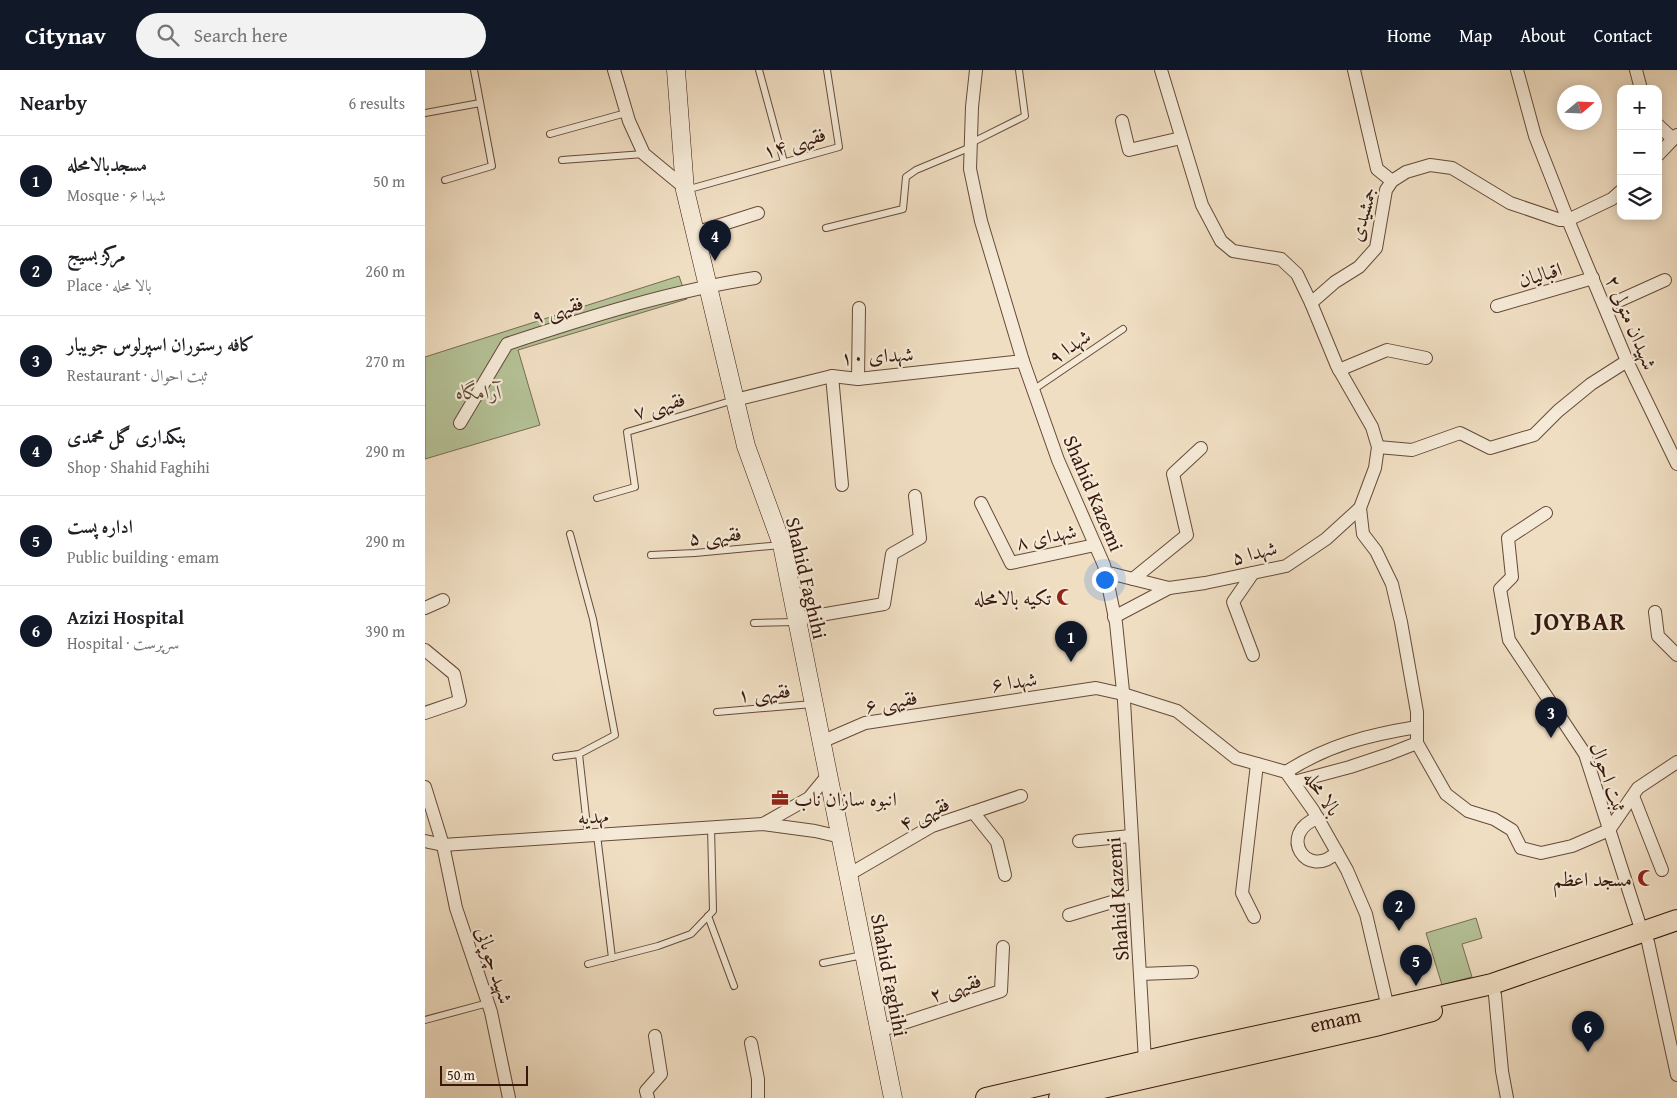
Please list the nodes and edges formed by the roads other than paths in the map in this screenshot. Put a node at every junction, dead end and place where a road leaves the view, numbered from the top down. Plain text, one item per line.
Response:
1 (474, 70) edge
2 (614, 70) edge
3 (676, 70) edge
4 (759, 70) edge
5 (827, 70) edge
6 (976, 70) edge
7 (1019, 70) edge
8 (1161, 70) edge
9 (1354, 70) edge
10 (1517, 70) edge
11 (1636, 70) edge
12 (1640, 85) edge
13 (480, 103) junction
14 (425, 113) edge
15 (626, 113) junction
16 (1122, 121) dead end
17 (1662, 128) edge
18 (550, 134) dead end
19 (1675, 137) edge
20 (1181, 138) junction
21 (971, 145) junction
22 (1662, 151) edge
23 (644, 154) junction
24 (562, 160) dead end
25 (784, 162) junction
26 (445, 180) dead end
27 (1392, 181) junction
28 (685, 189) junction
29 (1617, 195) edge
30 (758, 213) dead end
31 (1568, 220) junction
32 (826, 228) dead end
33 (695, 233) junction
34 (755, 278) dead end
35 (1593, 278) junction
36 (1665, 280) dead end
37 (707, 285) junction
38 (1311, 303) junction
39 (1497, 306) dead end
40 (1605, 307) junction
41 (859, 308) dead end
42 (1123, 329) dead end
43 (1426, 358) dead end
44 (1023, 361) junction
45 (1627, 361) junction
46 (1339, 370) junction
47 (832, 376) junction
48 (858, 379) junction
49 (1033, 390) junction
50 (735, 400) junction
51 (460, 423) dead end
52 (1378, 447) junction
53 (1201, 448) dead end
54 (1677, 464) edge
55 (842, 485) dead end
56 (915, 496) dead end
57 (597, 498) dead end
58 (981, 503) dead end
59 (1360, 508) junction
60 (1546, 512) dead end
61 (570, 534) dead end
62 (782, 545) junction
63 (1095, 545) junction
64 (651, 555) dead end
65 (1105, 572) junction
66 (1253, 573) junction
67 (1133, 579) junction
68 (1169, 588) junction
69 (443, 600) dead end
70 (425, 608) edge
71 (1655, 612) dead end
72 (1114, 618) junction
73 (797, 621) junction
74 (754, 623) dead end
75 (425, 650) edge
76 (1253, 655) dead end
77 (1677, 655) edge
78 (1123, 694) junction
79 (814, 704) junction
80 (970, 706) joint
81 (717, 712) dead end
82 (425, 713) edge
83 (1417, 727) junction
84 (821, 742) junction
85 (1417, 743) junction
86 (579, 754) junction
87 (556, 757) dead end
88 (1677, 762) edge
89 (1257, 764) junction
90 (828, 775) junction
91 (1290, 777) junction
92 (425, 787) edge
93 (1021, 796) dead end
94 (1633, 796) junction
95 (973, 812) junction
96 (1318, 818) junction
97 (763, 824) junction
98 (711, 827) junction
99 (1609, 830) junction
100 (592, 835) junction
101 (1131, 836) junction
102 (841, 838) junction
103 (425, 841) edge
104 (1079, 841) dead end
105 (443, 844) junction
106 (1337, 852) junction
107 (1662, 870) dead end
108 (848, 875) junction
109 (1005, 875) dead end
110 (1135, 895) junction
111 (1069, 915) dead end
112 (708, 916) junction
113 (1253, 917) dead end
114 (1677, 920) edge
115 (1677, 932) edge
116 (1645, 937) junction
117 (1003, 947) dead end
118 (864, 955) junction
119 (612, 958) junction
120 (823, 963) dead end
121 (588, 964) dead end
122 (1192, 972) dead end
123 (1140, 974) junction
124 (734, 986) dead end
125 (1494, 989) junction
126 (488, 1003) junction
127 (1388, 1008) junction
128 (425, 1020) edge
129 (879, 1031) junction
130 (655, 1036) dead end
131 (751, 1043) dead end
132 (1145, 1061) junction
133 (1677, 1075) edge
134 (1066, 1093) edge
135 (509, 1098) edge
136 (648, 1098) edge
137 (758, 1098) edge
138 (893, 1098) edge
139 (986, 1098) edge
140 (1507, 1098) edge

1 - 13 lane
2 - 15 street
3 - 28 main road, Shahid Faghihi
4 - 25 lane
5 - 25 lane, فقیهی ۱۴
6 - 21 street, Shahid Kazemi
7 - 21 lane
8 - 20 street
9 - 27 street
10 - 31 street, شهیدان متولی ۲
11 - 12 street
13 - 14 lane
13 - 26 lane
15 - 18 lane
15 - 23 street
16 - 20 street
17 - 19 street
19 - 22 street
20 - 38 street
21 - 32 lane
21 - 44 street, Shahid Kazemi
23 - 24 lane
23 - 28 street
25 - 28 lane, فقیهی ۱۴
27 - 31 street, جمشیدی
27 - 38 street, جمشیدی
28 - 33 main road, Shahid Faghihi
29 - 31 street
30 - 33 street
31 - 35 street, شهیدان متولی ۲
33 - 37 main road, Shahid Faghihi
34 - 37 street, فقیهی ۹
35 - 39 street, اقبالیان
35 - 40 street, شهیدان متولی ۲
36 - 40 street
37 - 50 main road, Shahid Faghihi
37 - 51 street, فقیهی ۹
38 - 46 street
40 - 45 street, شهیدان متولی ۲
41 - 48 street
42 - 49 lane, شهدا ۹
43 - 46 street
44 - 48 street, شهدای ۱۰
44 - 49 street, Shahid Kazemi
45 - 52 street
45 - 54 street, شهیدان متولی ۲
46 - 52 street
47 - 48 street, شهدای ۱۰
47 - 50 street, شهدای ۱۰
47 - 55 street
49 - 63 street, Shahid Kazemi
50 - 57 lane, فقیهی ۷
50 - 62 main road, Shahid Faghihi
52 - 59 street
53 - 67 street
56 - 73 street
58 - 63 street, شهدای ۸
59 - 66 street, شهدا ۵
59 - 83 street
60 - 99 street, ثبت احوال
61 - 86 lane
62 - 64 lane, فقیهی ۵
62 - 73 main road, Shahid Faghihi
63 - 65 street, Shahid Kazemi
65 - 67 street, شهدا ۵
65 - 72 street, Shahid Kazemi
66 - 68 street, شهدا ۵
66 - 76 street
67 - 68 street, شهدا ۵
68 - 72 street, شهدا ۵
69 - 70 street
71 - 77 street
72 - 78 street, Shahid Kazemi
73 - 74 lane
73 - 79 main road, Shahid Faghihi
75 - 82 street
78 - 80 street, شهدا ۶
78 - 89 street, بالا محله
78 - 101 street, Shahid Kazemi
79 - 81 lane, فقیهی ۱
79 - 84 main road, Shahid Faghihi
80 - 84 street, فقیهی ۶
83 - 85 street
83 - 91 street
84 - 90 main road, Shahid Faghihi
85 - 91 street
85 - 99 street
86 - 87 lane
86 - 100 lane
88 - 94 street
89 - 91 street, بالا محله
89 - 113 street
90 - 97 street
90 - 102 main road, Shahid Faghihi
91 - 96 street, بالا محله
92 - 105 street, شهید چوپانی
93 - 95 street, فقیهی ۴
94 - 99 street
94 - 107 street
95 - 108 street, فقیهی ۴
95 - 109 street
96 - 106 street, بالا محله
96 - 106 street
97 - 98 street, مهدیه
97 - 102 street, مهدیه
98 - 100 street, مهدیه
98 - 112 lane
99 - 116 street
100 - 105 street, مهدیه
100 - 119 lane
101 - 104 street
101 - 110 street, Shahid Kazemi
102 - 108 main road, Shahid Faghihi
103 - 105 street, مهدیه
105 - 126 street, شهید چوپانی
106 - 127 street, بالا محله
108 - 118 main road, Shahid Faghihi
110 - 111 street
110 - 123 street, Shahid Kazemi
112 - 119 lane
112 - 124 lane
114 - 116 main road, emam
115 - 116 main road, emam
116 - 125 main road, emam
116 - 133 street
117 - 129 street, فقیهی ۲
118 - 120 lane
118 - 129 main road, Shahid Faghihi
119 - 121 lane
122 - 123 street
123 - 132 street, Shahid Kazemi
125 - 127 main road, emam
125 - 134 main road, emam
125 - 140 street
126 - 128 lane
126 - 135 street, شهید چوپانی
127 - 132 main road, emam
129 - 138 main road, Shahid Faghihi
130 - 136 street
131 - 137 street
132 - 134 main road, emam
134 - 139 main road, emam

